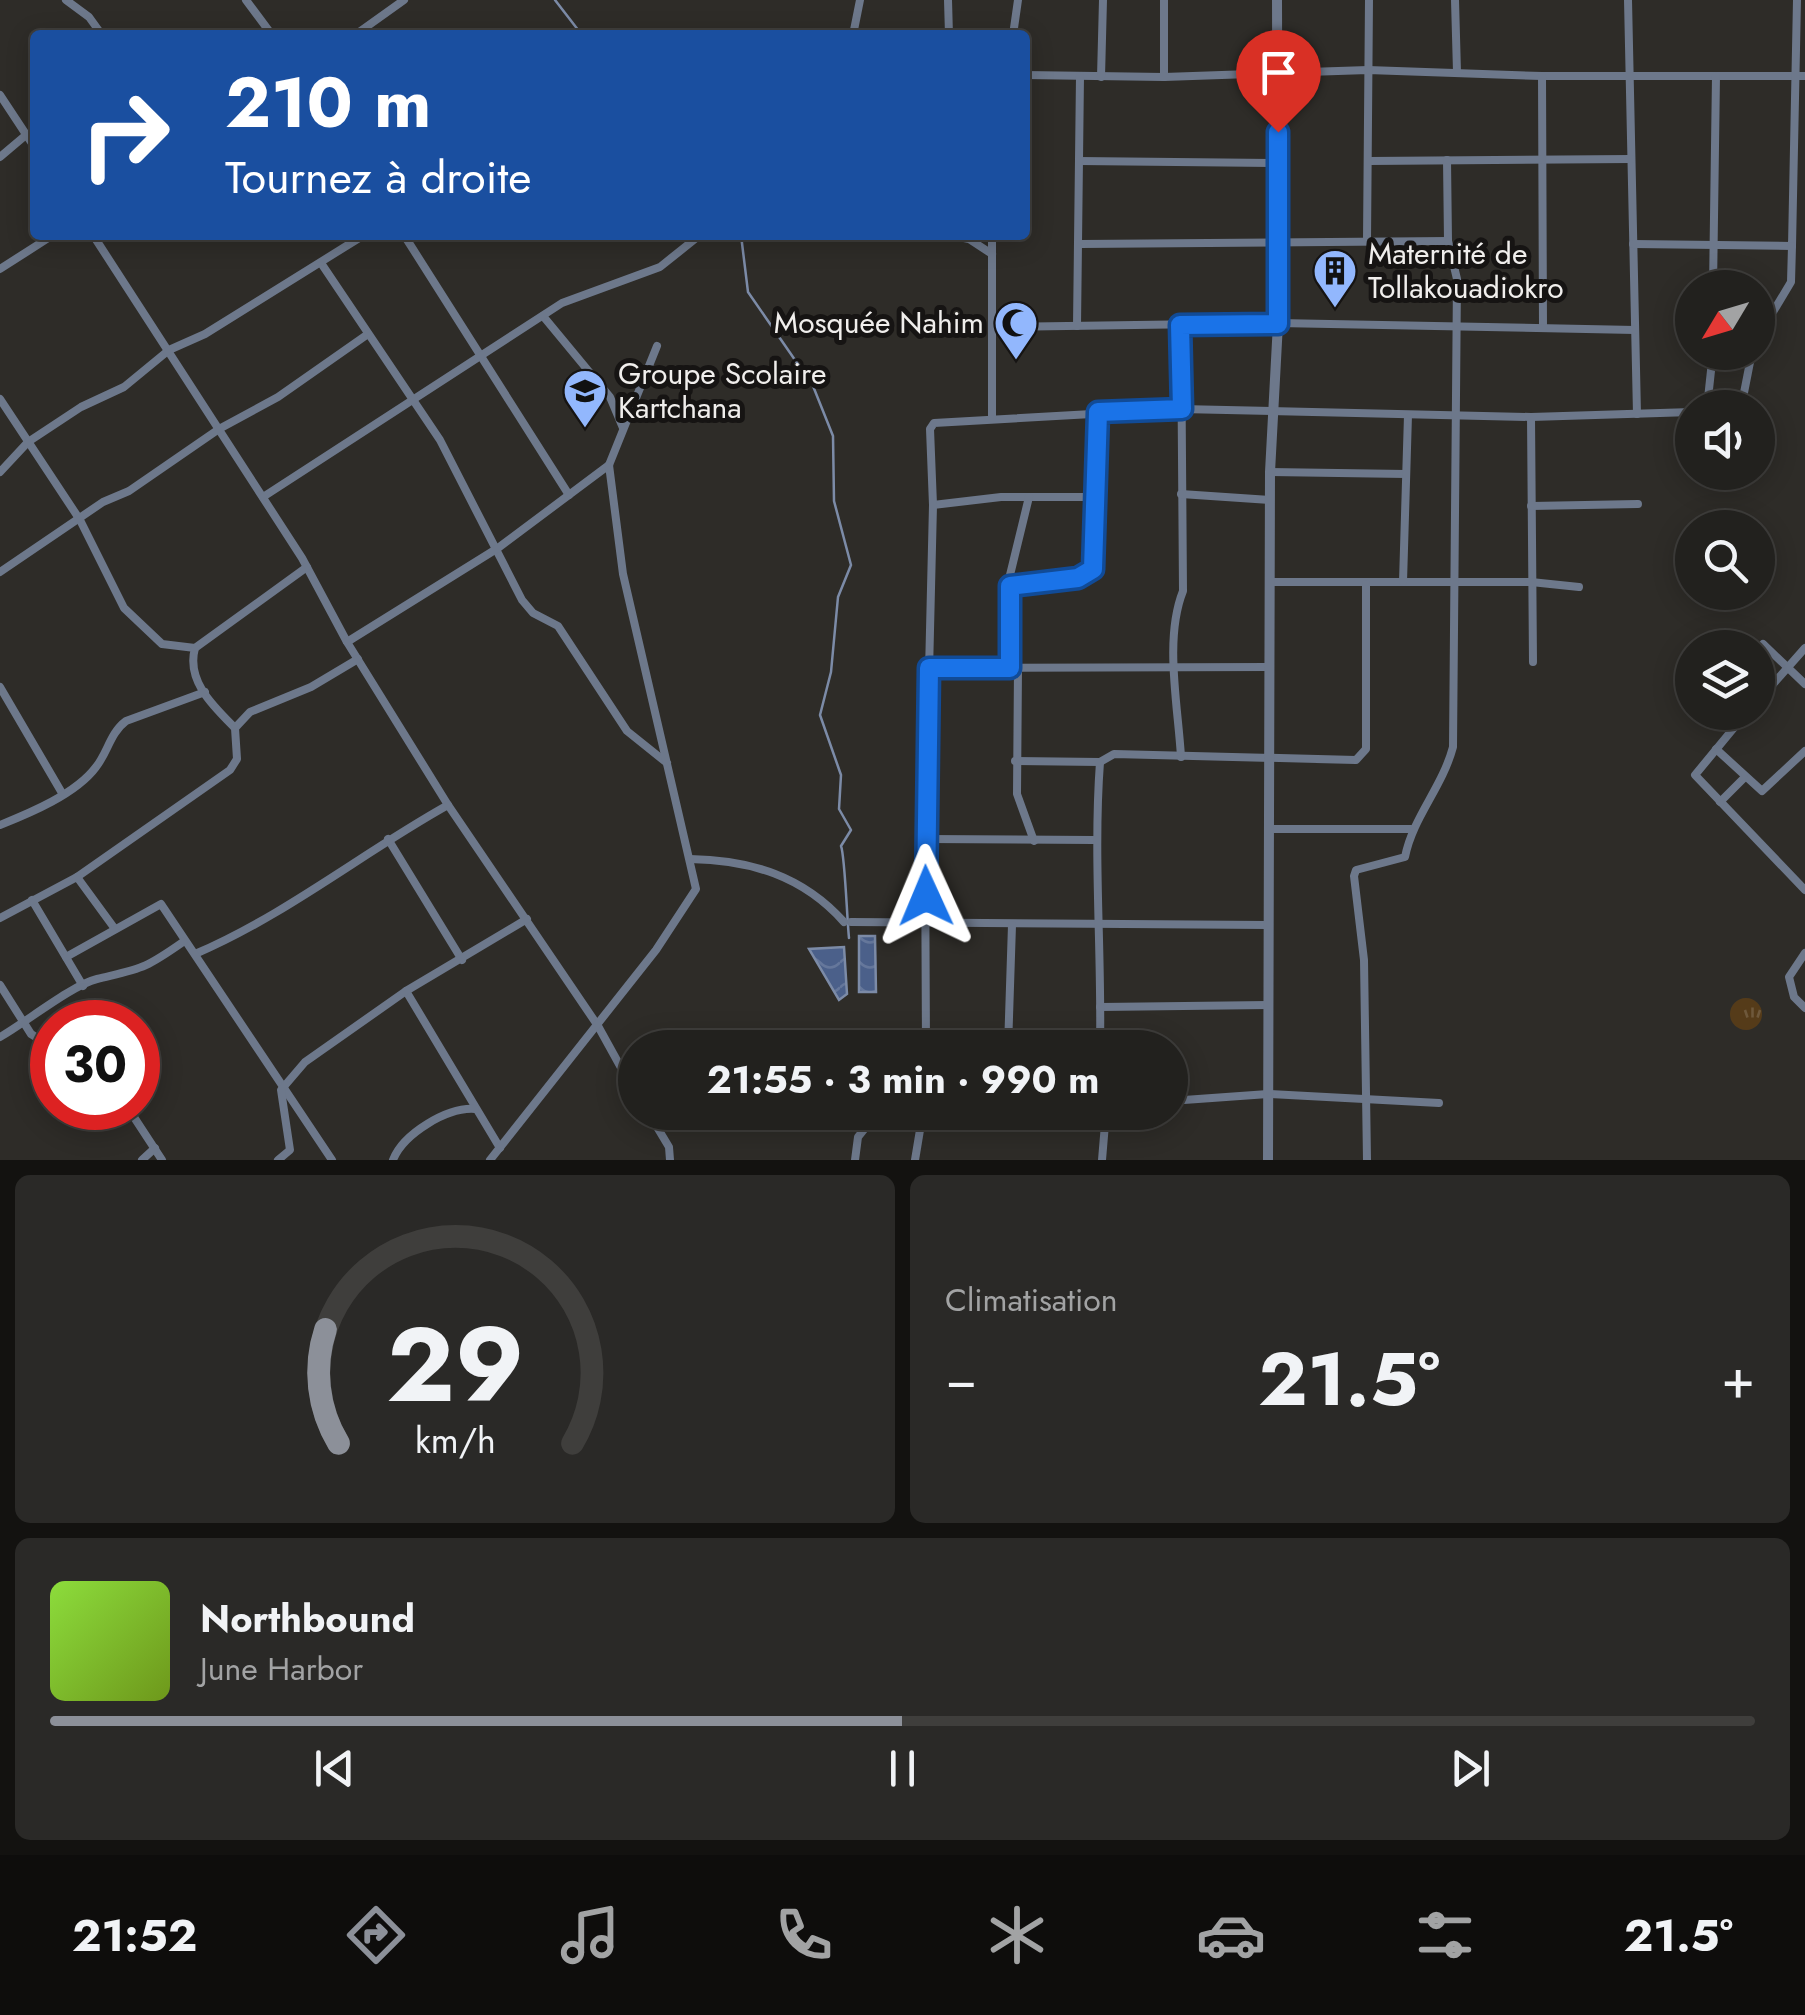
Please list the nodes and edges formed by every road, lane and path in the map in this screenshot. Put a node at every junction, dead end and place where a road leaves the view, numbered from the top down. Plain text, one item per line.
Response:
1 (66, 0) edge
2 (246, 0) edge
3 (404, 0) edge
4 (860, 0) edge
5 (948, 0) edge
6 (1018, 0) edge
7 (1103, 0) edge
8 (1164, 0) edge
9 (1277, 0) edge
10 (1369, 0) edge
11 (1455, 0) edge
12 (1628, 0) edge
13 (1797, 0) edge
14 (98, 30) edge
15 (268, 30) edge
16 (362, 30) edge
17 (854, 30) edge
18 (949, 30) edge
19 (1014, 30) edge
20 (1368, 70) junction
21 (1277, 71) junction
22 (1457, 72) junction
23 (1030, 75) edge
24 (1629, 75) junction
25 (1080, 76) junction
26 (1542, 76) junction
27 (1716, 76) junction
28 (1792, 76) junction
29 (1805, 76) edge
30 (1101, 77) junction
31 (1164, 77) junction
32 (0, 96) edge
33 (26, 135) junction
34 (30, 140) edge
35 (0, 156) edge
36 (1631, 159) junction
37 (1447, 160) junction
38 (1079, 161) junction
39 (1369, 161) junction
40 (1543, 162) junction
41 (1278, 163) junction
42 (45, 240) edge
43 (96, 240) edge
44 (356, 240) edge
45 (407, 240) edge
46 (694, 240) edge
47 (970, 240) edge
48 (992, 240) edge
49 (1367, 240) junction
50 (1448, 241) junction
51 (1080, 244) junction
52 (1278, 244) junction
53 (1633, 244) junction
54 (1713, 246) junction
55 (1792, 246) junction
56 (992, 254) junction
57 (321, 262) junction
58 (0, 269) edge
59 (1714, 270) edge
60 (1775, 308) edge
61 (542, 316) junction
62 (1278, 324) junction
63 (1180, 325) junction
64 (1077, 326) junction
65 (992, 327) junction
66 (1454, 327) junction
67 (1543, 328) junction
68 (1635, 330) junction
69 (368, 334) junction
70 (657, 346) dead end
71 (169, 350) junction
72 (481, 354) junction
73 (0, 399) edge
74 (410, 400) junction
75 (1182, 409) junction
76 (1098, 412) junction
77 (1276, 413) junction
78 (1675, 413) edge
79 (1408, 414) junction
80 (1636, 414) junction
81 (1454, 416) junction
82 (1531, 417) junction
83 (992, 418) junction
84 (219, 429) junction
85 (623, 429) junction
86 (28, 442) junction
87 (609, 466) junction
88 (0, 472) edge
89 (1270, 472) junction
90 (1406, 474) junction
91 (1181, 494) junction
92 (570, 496) junction
93 (263, 497) junction
94 (1029, 497) junction
95 (1096, 497) junction
96 (1270, 500) junction
97 (1638, 504) dead end
98 (933, 505) junction
99 (1531, 506) junction
100 (80, 520) junction
101 (498, 548) junction
102 (307, 567) junction
103 (0, 572) edge
104 (1272, 582) junction
105 (1403, 582) junction
106 (1456, 582) junction
107 (1532, 582) junction
108 (1366, 584) junction
109 (1010, 586) junction
110 (1579, 587) dead end
111 (347, 642) junction
112 (196, 648) junction
113 (1805, 648) edge
114 (1775, 655) edge
115 (358, 659) junction
116 (1533, 662) dead end
117 (1788, 666) junction
118 (1269, 667) junction
119 (929, 668) junction
120 (1014, 668) junction
121 (1176, 669) junction
122 (1775, 681) edge
123 (1805, 684) edge
124 (0, 687) edge
125 (205, 692) junction
126 (235, 728) junction
127 (1732, 730) edge
128 (1716, 749) junction
129 (1805, 751) edge
130 (1181, 756) junction
131 (1268, 757) junction
132 (1015, 761) junction
133 (1100, 762) junction
134 (666, 764) junction
135 (1744, 778) junction
136 (62, 794) junction
137 (1720, 802) junction
138 (448, 805) junction
139 (0, 825) edge
140 (1268, 828) junction
141 (1411, 829) junction
142 (388, 838) junction
143 (925, 839) junction
144 (1034, 840) junction
145 (1094, 840) junction
146 (690, 859) junction
147 (77, 877) junction
148 (1805, 890) edge
149 (32, 900) junction
150 (0, 918) edge
151 (527, 919) junction
152 (927, 925) junction
153 (1012, 925) junction
154 (1268, 925) junction
155 (1100, 926) junction
156 (115, 928) junction
157 (183, 942) junction
158 (1805, 953) edge
159 (195, 954) junction
160 (66, 957) junction
161 (462, 960) junction
162 (0, 985) edge
163 (82, 986) junction
164 (406, 991) junction
165 (1268, 1005) junction
166 (1100, 1007) junction
167 (1805, 1008) edge
168 (24, 1024) junction
169 (598, 1026) junction
170 (30, 1029) edge
171 (926, 1030) edge
172 (1009, 1030) edge
173 (1100, 1030) edge
174 (0, 1037) edge
175 (618, 1062) edge
176 (281, 1090) junction
177 (1268, 1094) junction
178 (1368, 1098) junction
179 (1188, 1100) edge
180 (1440, 1103) dead end
181 (475, 1109) junction
182 (143, 1130) edge
183 (659, 1130) edge
184 (864, 1130) edge
185 (921, 1130) edge
186 (1104, 1130) edge
187 (155, 1148) junction
188 (500, 1148) junction
189 (142, 1160) edge
190 (162, 1160) edge
191 (278, 1160) edge
192 (332, 1160) edge
193 (393, 1160) edge
194 (490, 1160) edge
195 (670, 1160) edge
196 (855, 1160) edge
197 (915, 1160) edge
198 (1102, 1160) edge
199 (1268, 1160) edge
200 (1367, 1160) edge

1 - 14 street
2 - 15 street
3 - 16 street
4 - 17 street
5 - 18 street
6 - 19 street
7 - 30 street
8 - 31 street
9 - 21 street
10 - 20 street
11 - 22 street
12 - 24 street
13 - 28 street
20 - 21 street
20 - 22 street
20 - 39 street
21 - 31 street
21 - 41 street
22 - 26 street
23 - 25 street
24 - 26 street
24 - 27 street
24 - 36 street
25 - 30 street
25 - 38 street
26 - 40 street
27 - 28 street
27 - 54 street
28 - 29 street
28 - 55 street
30 - 31 street
32 - 33 street
33 - 34 street
33 - 35 street
36 - 40 street
36 - 53 street
37 - 39 street
37 - 40 street
37 - 50 street
38 - 41 street
38 - 51 street
39 - 49 street
40 - 67 street
41 - 52 street
42 - 58 street
43 - 71 street
44 - 57 street
45 - 72 street
46 - 61 street
47 - 56 street
48 - 56 street
49 - 50 street
49 - 52 street
50 - 66 street
51 - 52 street
51 - 64 street
52 - 62 street
53 - 54 street
53 - 68 street
54 - 55 street
54 - 59 street
55 - 60 street
56 - 65 street
57 - 69 street
57 - 71 street
61 - 72 street
61 - 85 street
62 - 63 street
62 - 66 street
62 - 77 street
63 - 64 street
63 - 75 street
64 - 65 street
65 - 83 street
66 - 67 street
66 - 81 street
67 - 68 street
68 - 80 street
69 - 74 street
69 - 84 street
70 - 85 street
71 - 84 street
71 - 86 street
72 - 74 street
72 - 92 street
73 - 86 street
74 - 93 street
74 - 101 street
75 - 76 street
75 - 77 street
75 - 91 street
76 - 83 street
76 - 95 street
77 - 79 street
77 - 89 street
78 - 80 street
79 - 81 street
79 - 90 street
80 - 82 street
81 - 82 street
81 - 106 street
82 - 99 street
83 - 98 street
84 - 93 street
84 - 100 street
85 - 87 street
86 - 88 street
86 - 100 street
87 - 92 street
87 - 134 street
89 - 90 street
89 - 96 street
90 - 105 street
91 - 96 street
91 - 121 street
92 - 101 street
93 - 102 street
94 - 95 street
94 - 98 street
94 - 109 street
95 - 109 street
96 - 104 street
97 - 99 street
98 - 119 street
99 - 107 street
100 - 103 street
100 - 112 street
101 - 111 street
101 - 134 street
102 - 111 street
102 - 112 street
104 - 108 street
104 - 118 street
105 - 106 street
105 - 108 street
106 - 107 street
106 - 141 street
107 - 110 street
107 - 116 street
108 - 131 street
109 - 120 street
111 - 115 street
112 - 125 street
113 - 117 street
114 - 117 street
115 - 126 street
115 - 138 street
117 - 122 street
117 - 123 street
118 - 121 street
118 - 131 street
119 - 120 street
119 - 143 street
120 - 121 street
120 - 132 street
121 - 130 street
124 - 136 street
125 - 126 street
125 - 136 street
126 - 147 street
127 - 128 street
128 - 135 street
128 - 137 street
129 - 135 street
130 - 131 street
130 - 133 street
131 - 140 street
132 - 133 street
132 - 144 street
133 - 145 street
134 - 146 street
135 - 137 street
136 - 139 street
137 - 148 street
138 - 142 street
138 - 151 street
140 - 141 street
140 - 154 street
141 - 178 street
142 - 159 street
142 - 161 street
143 - 144 street
143 - 152 street
144 - 145 street
145 - 155 street
146 - 152 street
146 - 169 street
147 - 149 street
147 - 156 street
149 - 150 street
149 - 160 street
151 - 161 street
151 - 169 street
152 - 153 street
152 - 171 street
153 - 155 street
153 - 172 street
154 - 155 street
154 - 165 street
155 - 166 street
156 - 157 street
156 - 160 street
157 - 159 street
157 - 163 street
158 - 167 street
159 - 176 street
160 - 163 street
161 - 164 street
162 - 168 street
163 - 168 street
164 - 176 street
164 - 181 street
165 - 166 street
165 - 177 street
166 - 173 street
168 - 170 street
168 - 174 street
169 - 175 street
169 - 188 street
176 - 191 street
176 - 192 street
177 - 178 street
177 - 179 street
177 - 199 street
178 - 180 street
178 - 200 street
181 - 188 street
181 - 193 street
182 - 187 street
183 - 195 street
184 - 196 street
185 - 197 street
186 - 198 street
187 - 189 street
187 - 190 street
188 - 194 street

